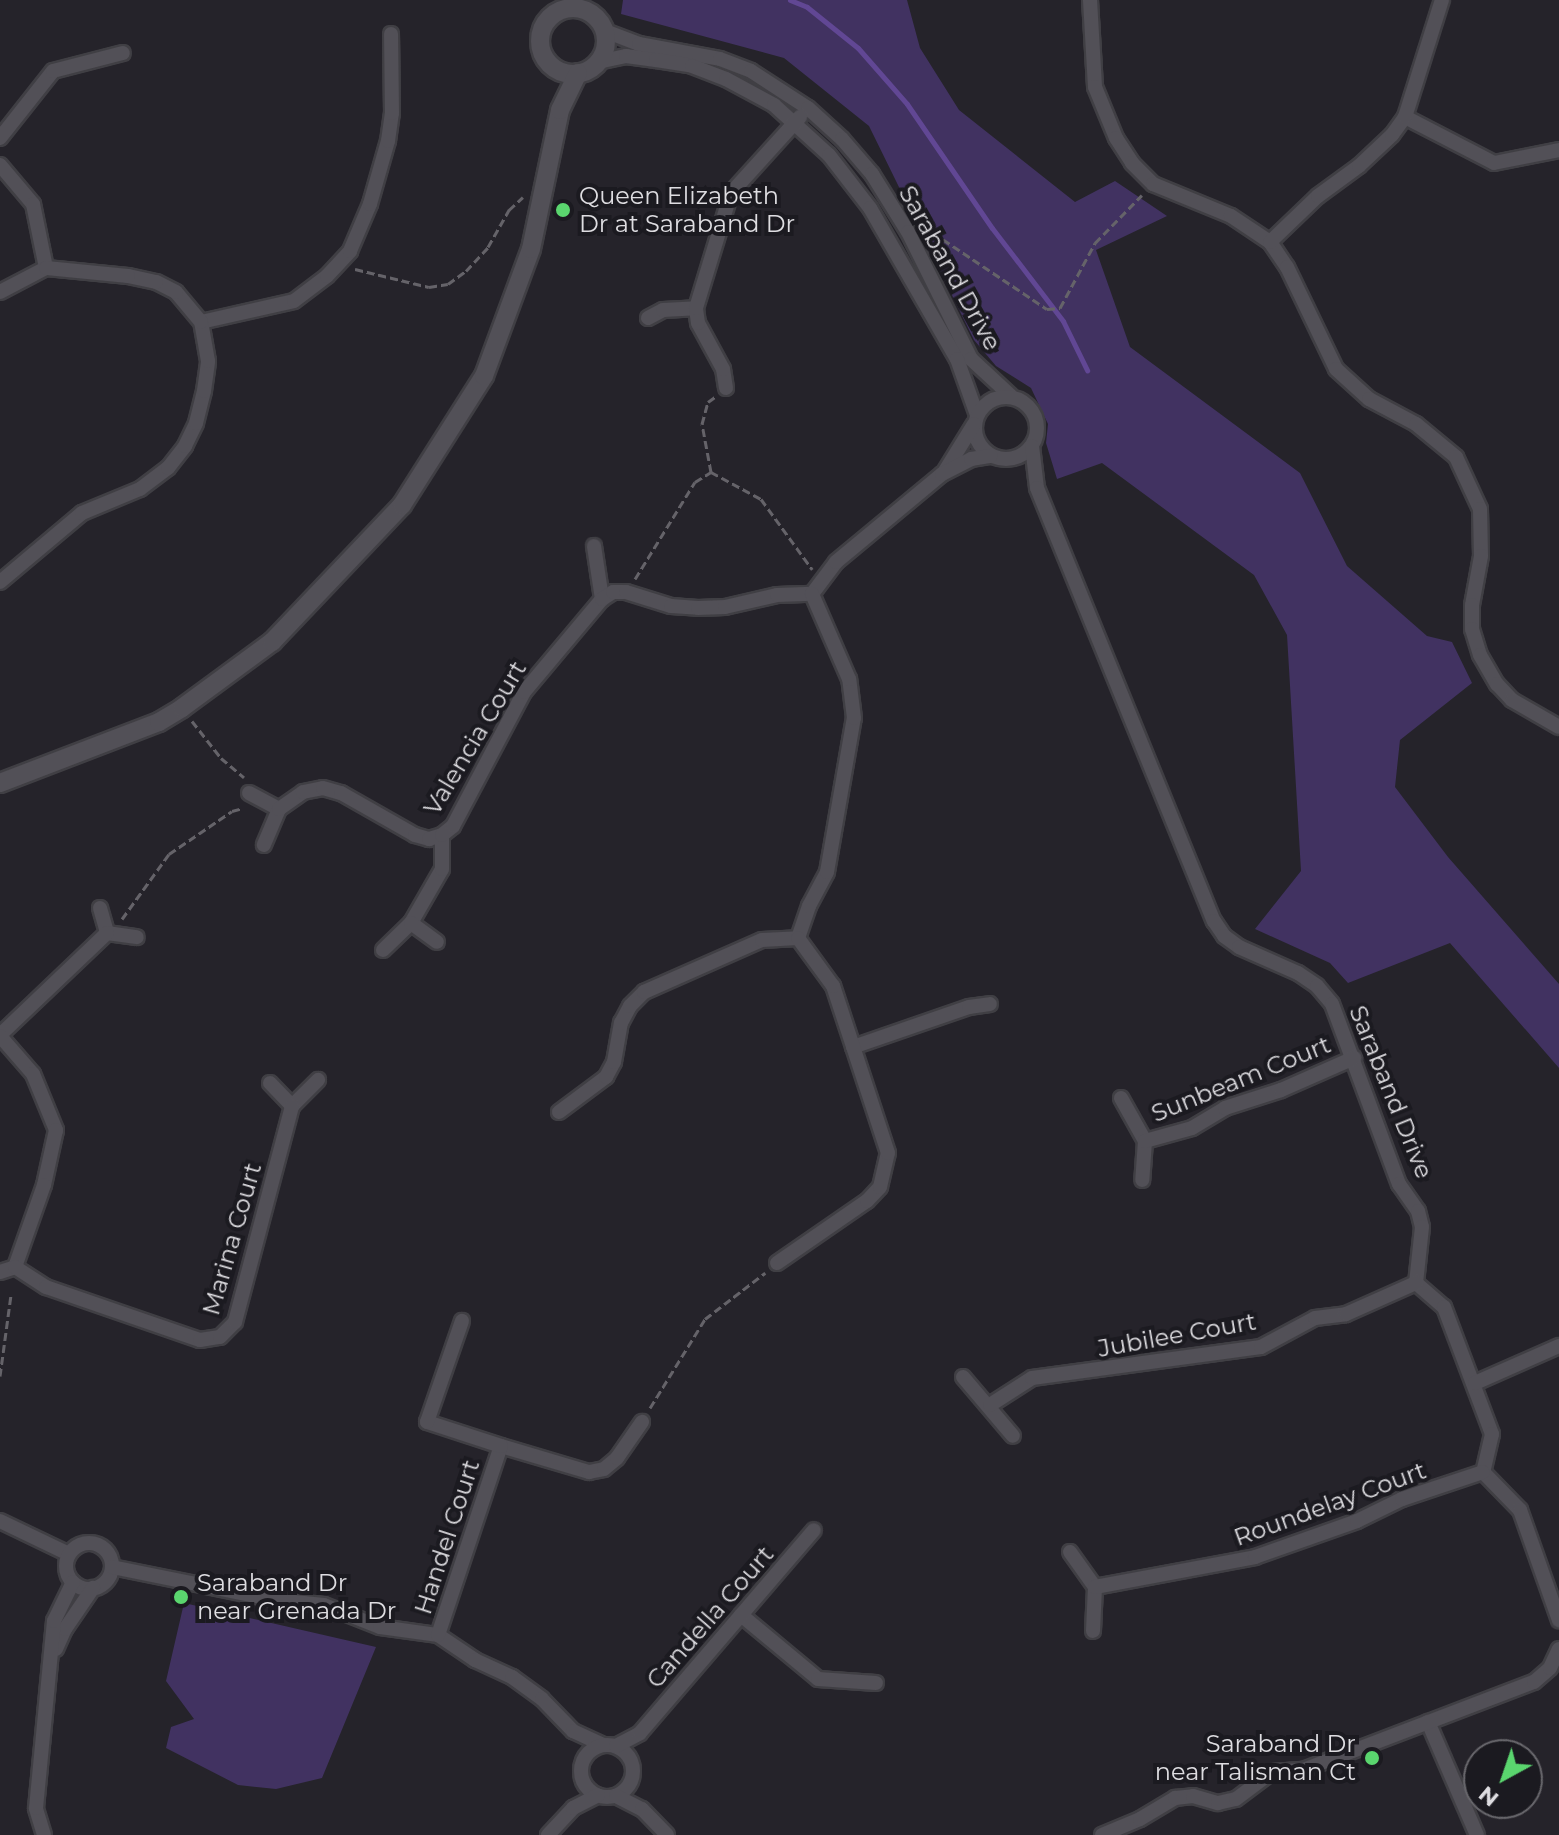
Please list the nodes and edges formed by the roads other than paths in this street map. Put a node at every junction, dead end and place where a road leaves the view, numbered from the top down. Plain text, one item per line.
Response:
1 (1090, 0) edge
2 (1442, 0) edge
3 (563, 5) edge
4 (584, 5) edge
5 (605, 31) junction
6 (391, 34) dead end
7 (123, 53) dead end
8 (598, 62) junction
9 (555, 68) junction
10 (578, 73) junction
11 (808, 108) junction
12 (560, 110) junction
13 (1405, 117) junction
14 (794, 123) junction
15 (0, 138) edge
16 (1559, 150) edge
17 (0, 165) edge
18 (1270, 242) junction
19 (46, 268) junction
20 (0, 292) edge
21 (696, 308) junction
22 (648, 318) dead end
23 (201, 322) junction
24 (726, 388) road end
25 (1011, 396) junction
26 (976, 420) junction
27 (1032, 446) junction
28 (999, 458) junction
29 (942, 474) junction
30 (1037, 488) junction
31 (594, 546) dead end
32 (0, 582) edge
33 (817, 588) junction
34 (602, 599) junction
35 (1559, 727) edge
36 (0, 783) edge
37 (254, 795) road end
38 (279, 809) junction
39 (442, 835) junction
40 (264, 845) dead end
41 (100, 908) dead end
42 (411, 923) junction
43 (107, 933) junction
44 (137, 937) dead end
45 (798, 938) junction
46 (437, 942) dead end
47 (383, 950) dead end
48 (990, 1004) dead end
49 (0, 1036) edge
50 (853, 1047) junction
51 (1354, 1058) junction
52 (318, 1080) dead end
53 (270, 1083) dead end
54 (1121, 1098) dead end
55 (292, 1106) junction
56 (559, 1112) dead end
57 (1145, 1141) junction
58 (1142, 1180) dead end
59 (777, 1263) road end
60 (7, 1269) edge
61 (1416, 1283) junction
62 (462, 1321) dead end
63 (1559, 1346) edge
64 (963, 1377) dead end
65 (1475, 1383) junction
66 (990, 1405) junction
67 (642, 1422) road end
68 (1013, 1436) dead end
69 (501, 1446) junction
70 (1483, 1472) junction
71 (0, 1521) edge
72 (814, 1530) dead end
73 (1070, 1552) dead end
74 (69, 1554) junction
75 (112, 1567) junction
76 (73, 1582) junction
77 (1095, 1587) junction
78 (93, 1588) junction
79 (741, 1615) junction
80 (1559, 1620) edge
81 (1093, 1631) dead end
82 (438, 1635) junction
83 (1559, 1649) edge
84 (52, 1657) junction
85 (876, 1683) dead end
86 (1428, 1722) junction
87 (573, 1731) junction
88 (640, 1733) junction
89 (609, 1746) junction
90 (631, 1760) junction
91 (583, 1761) junction
92 (631, 1780) junction
93 (583, 1781) junction
94 (598, 1795) junction
95 (616, 1796) junction
96 (573, 1808) junction
97 (642, 1809) junction
98 (44, 1835) edge
99 (548, 1835) edge
100 (667, 1835) edge
101 (1102, 1835) edge
102 (1477, 1835) edge

1 - 18 street
2 - 13 street
3 - 4 street
3 - 9 street
4 - 5 street
5 - 8 street
5 - 11 street, Saraband Drive
6 - 23 street
7 - 15 street
8 - 10 street
8 - 14 street, Saraband Drive
9 - 10 street
9 - 12 street
10 - 12 street
11 - 14 street
11 - 25 street, Saraband Drive
12 - 36 street
13 - 16 street
13 - 18 street
14 - 21 street
14 - 26 street, Saraband Drive
17 - 19 street
18 - 35 street
19 - 20 street
19 - 23 street
21 - 22 street
21 - 24 street
23 - 32 street
25 - 26 street
25 - 27 street
26 - 28 street
26 - 29 street
27 - 28 street
27 - 30 street, Saraband Drive
28 - 29 street
28 - 30 street, Saraband Drive
29 - 33 street
30 - 51 street, Saraband Drive
31 - 34 street
33 - 34 street
33 - 45 street
34 - 39 street, Valencia Court
37 - 38 street
38 - 39 street
38 - 40 street
39 - 42 street, Valencia Court
41 - 43 street
42 - 46 street
42 - 47 street, Valencia Court
43 - 44 street
43 - 49 street
45 - 50 street
45 - 56 street
48 - 50 street
49 - 60 street
50 - 59 street
51 - 57 street, Sunbeam Court
51 - 61 street, Saraband Drive
52 - 55 street
53 - 55 street
54 - 57 street, Sunbeam Court
55 - 60 street, Marina Court
57 - 58 street, Sunbeam Court
61 - 65 street
61 - 66 street, Jubilee Court
62 - 69 street, Handel Court
63 - 65 street
64 - 66 street
65 - 70 street
66 - 68 street
67 - 69 street
69 - 82 street, Handel Court
70 - 77 street, Roundelay Court
70 - 80 street
71 - 74 street
72 - 79 street, Candella Court
73 - 77 street
74 - 75 street
74 - 76 street
75 - 78 street
75 - 82 street
76 - 78 street
76 - 84 street
77 - 81 street
78 - 84 street
79 - 85 street
79 - 88 street, Candella Court
82 - 87 street
83 - 86 street
84 - 98 street
86 - 101 street
86 - 102 street
87 - 89 street
87 - 91 street
88 - 89 street, Candella Court
88 - 90 street, Candella Court
89 - 90 street
89 - 91 street
90 - 92 street
91 - 93 street
92 - 95 street
92 - 97 street
93 - 94 street
93 - 96 street
94 - 95 street
94 - 96 street
95 - 97 street
96 - 99 street
97 - 100 street

